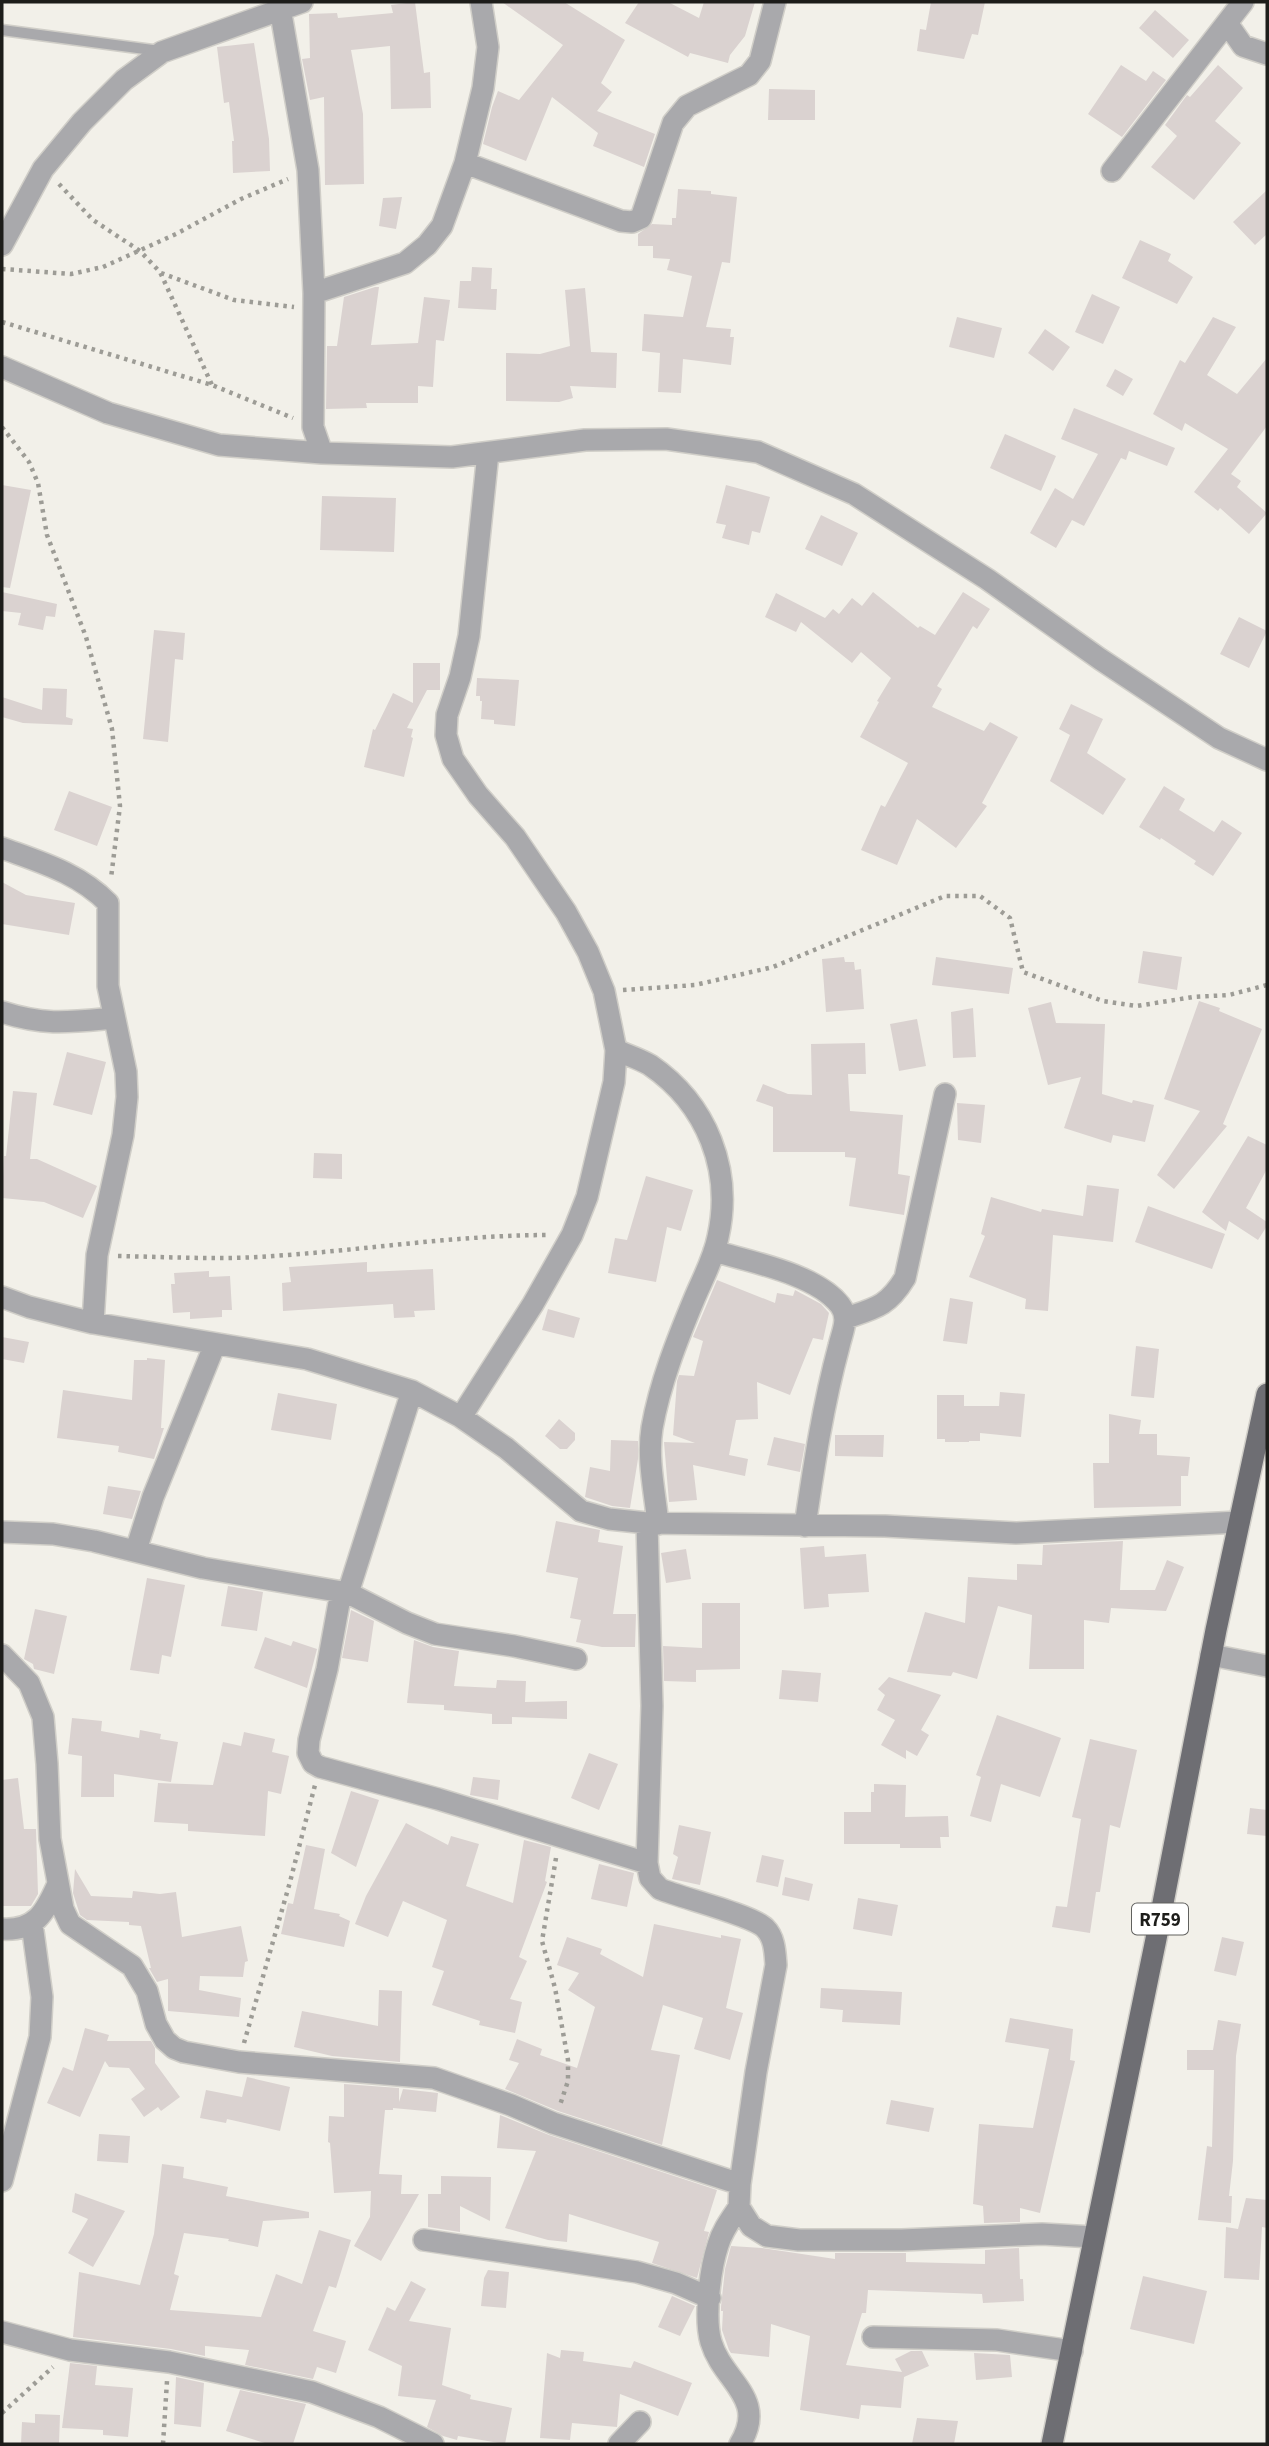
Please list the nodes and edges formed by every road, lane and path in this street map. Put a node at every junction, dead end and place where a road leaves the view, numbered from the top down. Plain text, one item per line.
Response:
1 (302, 2) edge
2 (481, 2) edge
3 (775, 2) edge
4 (1244, 2) edge
5 (280, 8) junction
6 (1227, 23) junction
7 (2, 30) edge
8 (162, 52) junction
9 (1267, 54) edge
10 (465, 163) junction
11 (43, 169) junction
12 (308, 170) junction
13 (1112, 171) dead end
14 (2, 245) edge
15 (140, 251) junction
16 (2, 269) edge
17 (160, 272) junction
18 (313, 301) junction
19 (2, 322) edge
20 (2, 367) edge
21 (212, 385) junction
22 (2, 427) edge
23 (313, 427) junction
24 (322, 453) junction
25 (488, 453) junction
26 (1267, 760) edge
27 (2, 848) edge
28 (108, 902) junction
29 (1267, 985) edge
30 (604, 991) junction
31 (2, 1012) edge
32 (114, 1018) junction
33 (616, 1050) junction
34 (945, 1094) dead end
35 (572, 1235) junction
36 (714, 1251) junction
37 (97, 1255) junction
38 (2, 1297) edge
39 (846, 1318) junction
40 (93, 1322) junction
41 (215, 1344) junction
42 (412, 1391) junction
43 (1267, 1394) edge
44 (461, 1418) junction
45 (1239, 1522) junction
46 (652, 1524) junction
47 (805, 1526) junction
48 (2, 1532) edge
49 (136, 1550) junction
50 (344, 1593) junction
51 (2, 1655) edge
52 (1211, 1655) junction
53 (576, 1659) dead end
54 (1267, 1666) edge
55 (320, 1768) junction
56 (559, 1836) junction
57 (647, 1863) junction
58 (57, 1886) junction
59 (32, 1924) junction
60 (2, 1928) edge
61 (239, 2062) junction
62 (553, 2123) junction
63 (2, 2181) edge
64 (740, 2184) junction
65 (739, 2207) junction
66 (1093, 2237) junction
67 (424, 2240) dead end
68 (710, 2298) junction
69 (2, 2332) edge
70 (873, 2337) dead end
71 (70, 2350) junction
72 (1072, 2351) junction
73 (169, 2362) junction
74 (2, 2413) edge
75 (640, 2422) dead end
76 (163, 2444) edge
77 (433, 2444) edge
78 (620, 2444) edge
79 (740, 2444) edge
80 (1052, 2444) edge

1 - 5 street
2 - 10 street
3 - 10 street
4 - 6 street
5 - 8 street
5 - 12 street
6 - 9 street
6 - 13 street
7 - 8 lane
8 - 11 street
10 - 18 street
11 - 14 street
11 - 15 path
12 - 15 path
12 - 18 street
15 - 16 path
15 - 17 path
17 - 18 path
17 - 21 path
18 - 23 street
19 - 21 path
20 - 24 street
21 - 23 path
22 - 28 path
23 - 24 street
24 - 25 street
25 - 26 street
25 - 30 street
27 - 28 street
28 - 32 street
29 - 30 path
30 - 33 street
31 - 32 street
32 - 37 street
33 - 35 street
33 - 36 street
34 - 39 street
35 - 37 path
35 - 44 street
36 - 39 street
36 - 46 street
37 - 40 street
38 - 40 street
39 - 47 street
40 - 41 street
41 - 42 street
41 - 49 street
42 - 44 street
42 - 50 street
43 - 45 main road, R759
44 - 46 street
45 - 47 street
45 - 52 main road, R759
46 - 47 street
46 - 57 street
48 - 49 street
49 - 50 street
50 - 53 street
50 - 55 street
51 - 58 street
52 - 54 street
52 - 66 main road, R759
55 - 56 street
55 - 61 path
56 - 57 street
56 - 62 path
57 - 64 street
58 - 59 street
58 - 61 street
59 - 60 street
59 - 63 street
61 - 62 street
62 - 64 street
64 - 65 street
65 - 66 street
65 - 68 street
66 - 72 main road, R759
67 - 68 street
68 - 79 street
69 - 71 street
70 - 72 street
71 - 73 street
71 - 74 path
72 - 80 main road, R759
73 - 76 path
73 - 77 street
75 - 78 street

